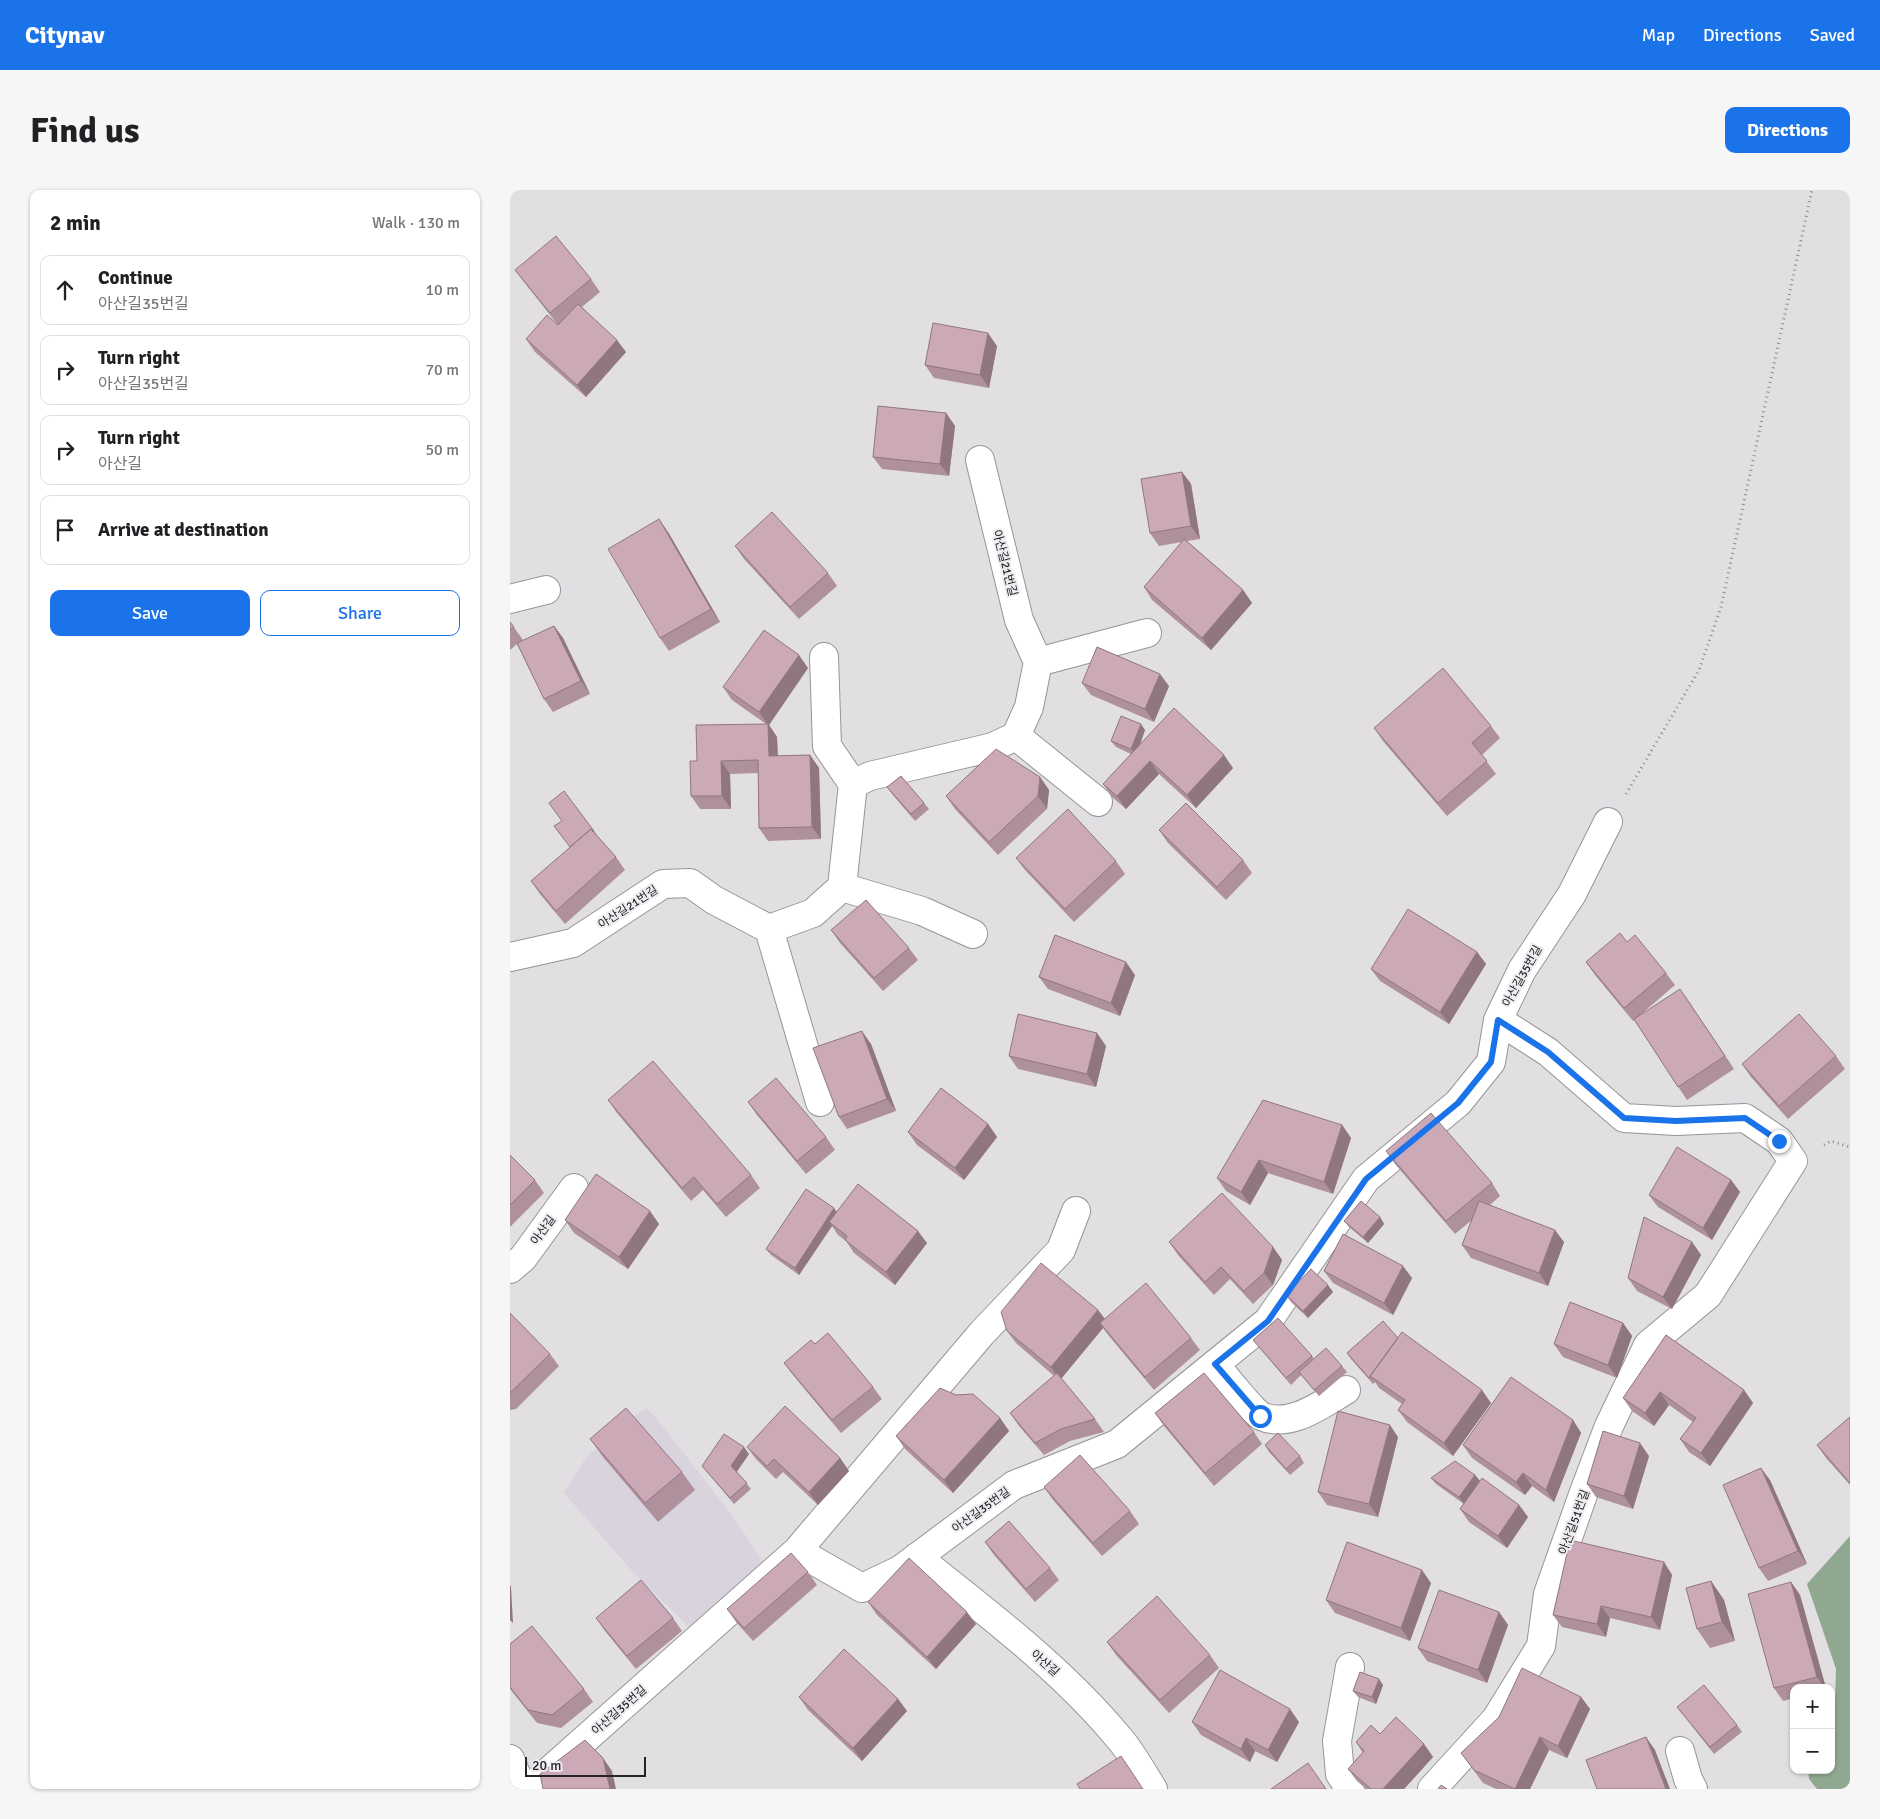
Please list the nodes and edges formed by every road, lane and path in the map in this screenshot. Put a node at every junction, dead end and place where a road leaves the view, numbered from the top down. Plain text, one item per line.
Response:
1 (1812, 190) edge
2 (980, 460) dead end
3 (546, 590) dead end
4 (510, 599) edge
5 (1147, 633) dead end
6 (824, 657) dead end
7 (1038, 662) junction
8 (1016, 736) junction
9 (853, 784) junction
10 (1098, 802) dead end
11 (1608, 822) joint
12 (842, 887) junction
13 (769, 929) junction
14 (973, 934) dead end
15 (510, 957) edge
16 (1498, 1020) junction
17 (820, 1102) dead end
18 (574, 1188) dead end
19 (1076, 1211) dead end
20 (510, 1269) edge
21 (1215, 1364) junction
22 (1346, 1390) dead end
23 (797, 1551) junction
24 (917, 1557) junction
25 (1350, 1667) dead end
26 (1680, 1751) dead end
27 (510, 1759) edge
28 (522, 1789) edge
29 (529, 1789) edge
30 (1153, 1789) edge
31 (1350, 1789) edge
32 (1432, 1789) edge
33 (1693, 1789) edge

1 - 11 path
2 - 7 street, 아산길21번길
3 - 4 street
5 - 7 street
6 - 9 street
7 - 8 street
8 - 9 street
8 - 10 street
9 - 12 street
11 - 16 street, 아산길35번길
12 - 13 street
12 - 14 street
13 - 15 street, 아산길21번길
13 - 17 street
16 - 21 street, 아산길35번길
16 - 32 street, 아산길51번길
18 - 20 street, 아산길
19 - 23 street, 아산길35번길
21 - 22 street
21 - 24 street, 아산길35번길
23 - 24 street, 아산길35번길
23 - 29 street, 아산길35번길
24 - 30 street, 아산길
25 - 31 street
26 - 33 street
27 - 28 street

